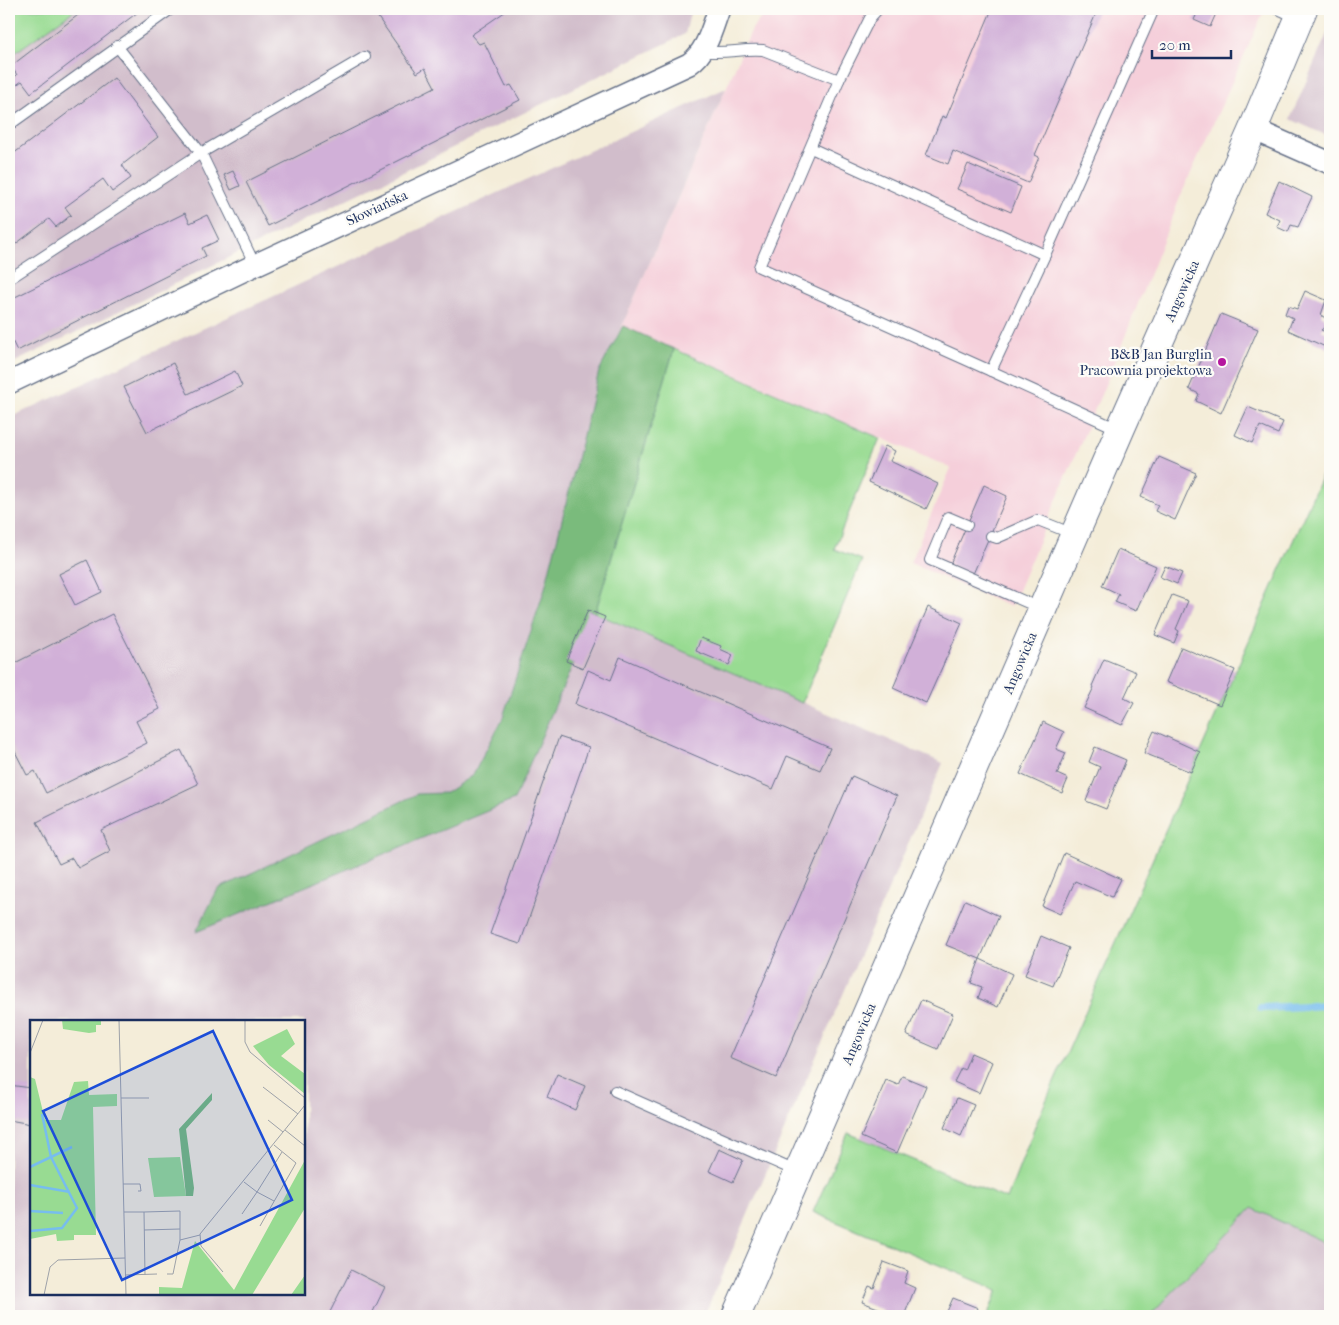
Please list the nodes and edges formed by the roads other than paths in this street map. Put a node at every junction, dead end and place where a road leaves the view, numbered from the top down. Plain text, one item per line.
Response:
1 (171, 9) edge
2 (719, 9) edge
3 (878, 9) edge
4 (1154, 9) edge
5 (1294, 12) edge
6 (117, 46) junction
7 (703, 51) junction
8 (365, 57) dead end
9 (839, 80) junction
10 (9, 125) edge
11 (1253, 129) junction
12 (811, 148) junction
13 (201, 153) junction
14 (1330, 163) edge
15 (1045, 255) junction
16 (255, 264) junction
17 (9, 278) edge
18 (991, 371) junction
19 (9, 382) edge
20 (1120, 430) junction
21 (966, 525) dead end
22 (1075, 535) junction
23 (991, 536) dead end
24 (1043, 610) junction
25 (615, 1091) dead end
26 (799, 1172) junction
27 (736, 1316) edge

1 - 6 lane
2 - 7 street
3 - 9 lane
4 - 15 lane
5 - 11 street, Angowicka
6 - 10 lane
6 - 13 lane
7 - 9 lane
7 - 16 street, Słowiańska
8 - 13 lane
9 - 12 lane
11 - 14 street
11 - 20 street, Angowicka
12 - 15 lane
12 - 18 lane
13 - 16 lane
13 - 17 lane
15 - 18 lane
16 - 19 street, Słowiańska
18 - 20 lane
20 - 22 street, Angowicka
21 - 24 lane
22 - 23 lane
22 - 24 street, Angowicka
24 - 26 street, Angowicka
25 - 26 lane
26 - 27 street, Angowicka

